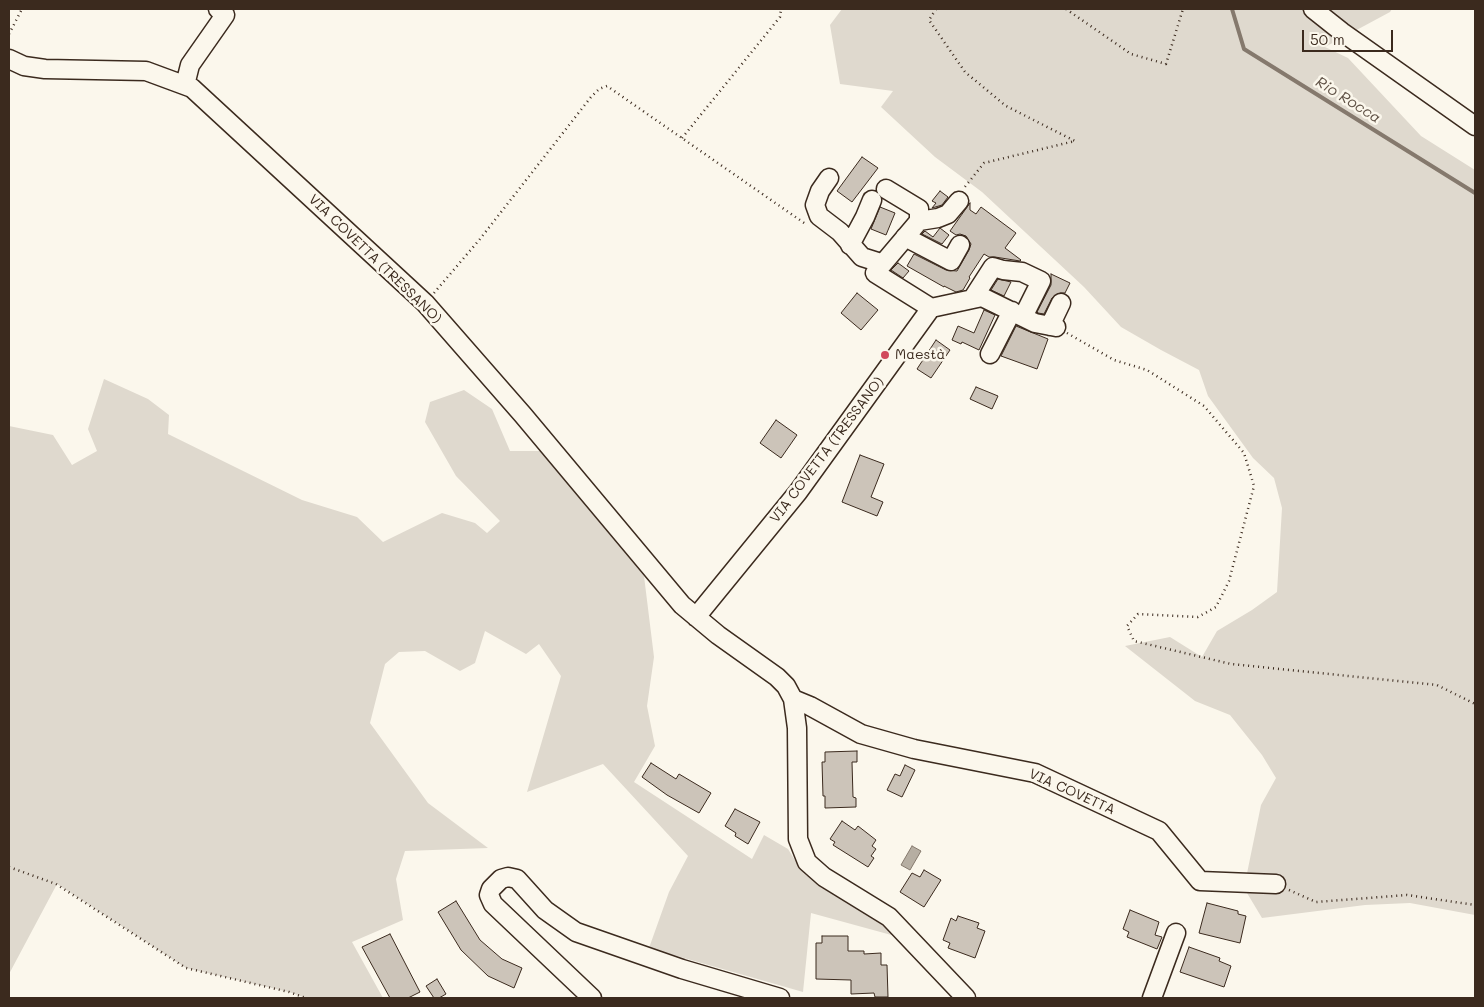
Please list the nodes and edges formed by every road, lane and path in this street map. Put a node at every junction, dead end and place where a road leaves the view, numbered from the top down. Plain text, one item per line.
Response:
1 (22, 9) edge
2 (218, 9) edge
3 (781, 9) edge
4 (936, 9) edge
5 (1066, 9) edge
6 (1182, 9) edge
7 (1313, 9) edge
8 (9, 34) edge
9 (16, 62) edge
10 (185, 85) junction
11 (1475, 126) edge
12 (682, 138) junction
13 (829, 178) dead end
14 (886, 188) dead end
15 (961, 194) joint
16 (872, 200) dead end
17 (919, 221) junction
18 (810, 228) dead end
19 (905, 237) junction
20 (850, 245) junction
21 (960, 245) dead end
22 (881, 264) junction
23 (973, 298) junction
24 (425, 303) junction
25 (1061, 303) dead end
26 (931, 308) junction
27 (1017, 314) junction
28 (1053, 327) junction
29 (990, 354) dead end
30 (696, 617) junction
31 (793, 700) junction
32 (1475, 704) edge
33 (9, 867) edge
34 (1276, 884) joint
35 (1475, 905) edge
36 (1176, 933) dead end
37 (306, 998) edge
38 (592, 998) edge
39 (780, 998) edge
40 (966, 998) edge
41 (1152, 998) edge

1 - 8 path
2 - 10 street
3 - 12 path
4 - 15 path
5 - 6 path
7 - 11 street
9 - 10 street, VIA COVETTA (TRESSANO)
10 - 24 street, VIA COVETTA (TRESSANO)
12 - 18 path
12 - 24 path
13 - 20 street
14 - 17 street
15 - 17 street
16 - 20 street
17 - 19 street
19 - 21 street
19 - 22 street
20 - 22 street
22 - 26 street
23 - 26 street
23 - 27 street
23 - 27 street
24 - 30 street, VIA COVETTA (TRESSANO)
25 - 28 street
26 - 30 street, VIA COVETTA (TRESSANO)
27 - 28 street
27 - 29 street
28 - 32 path
30 - 31 street, VIA COVETTA (TRESSANO)
31 - 34 street, VIA COVETTA
31 - 40 street, VIA COVETTA (TRESSANO)
33 - 37 path
34 - 35 path
36 - 41 street
38 - 39 street

